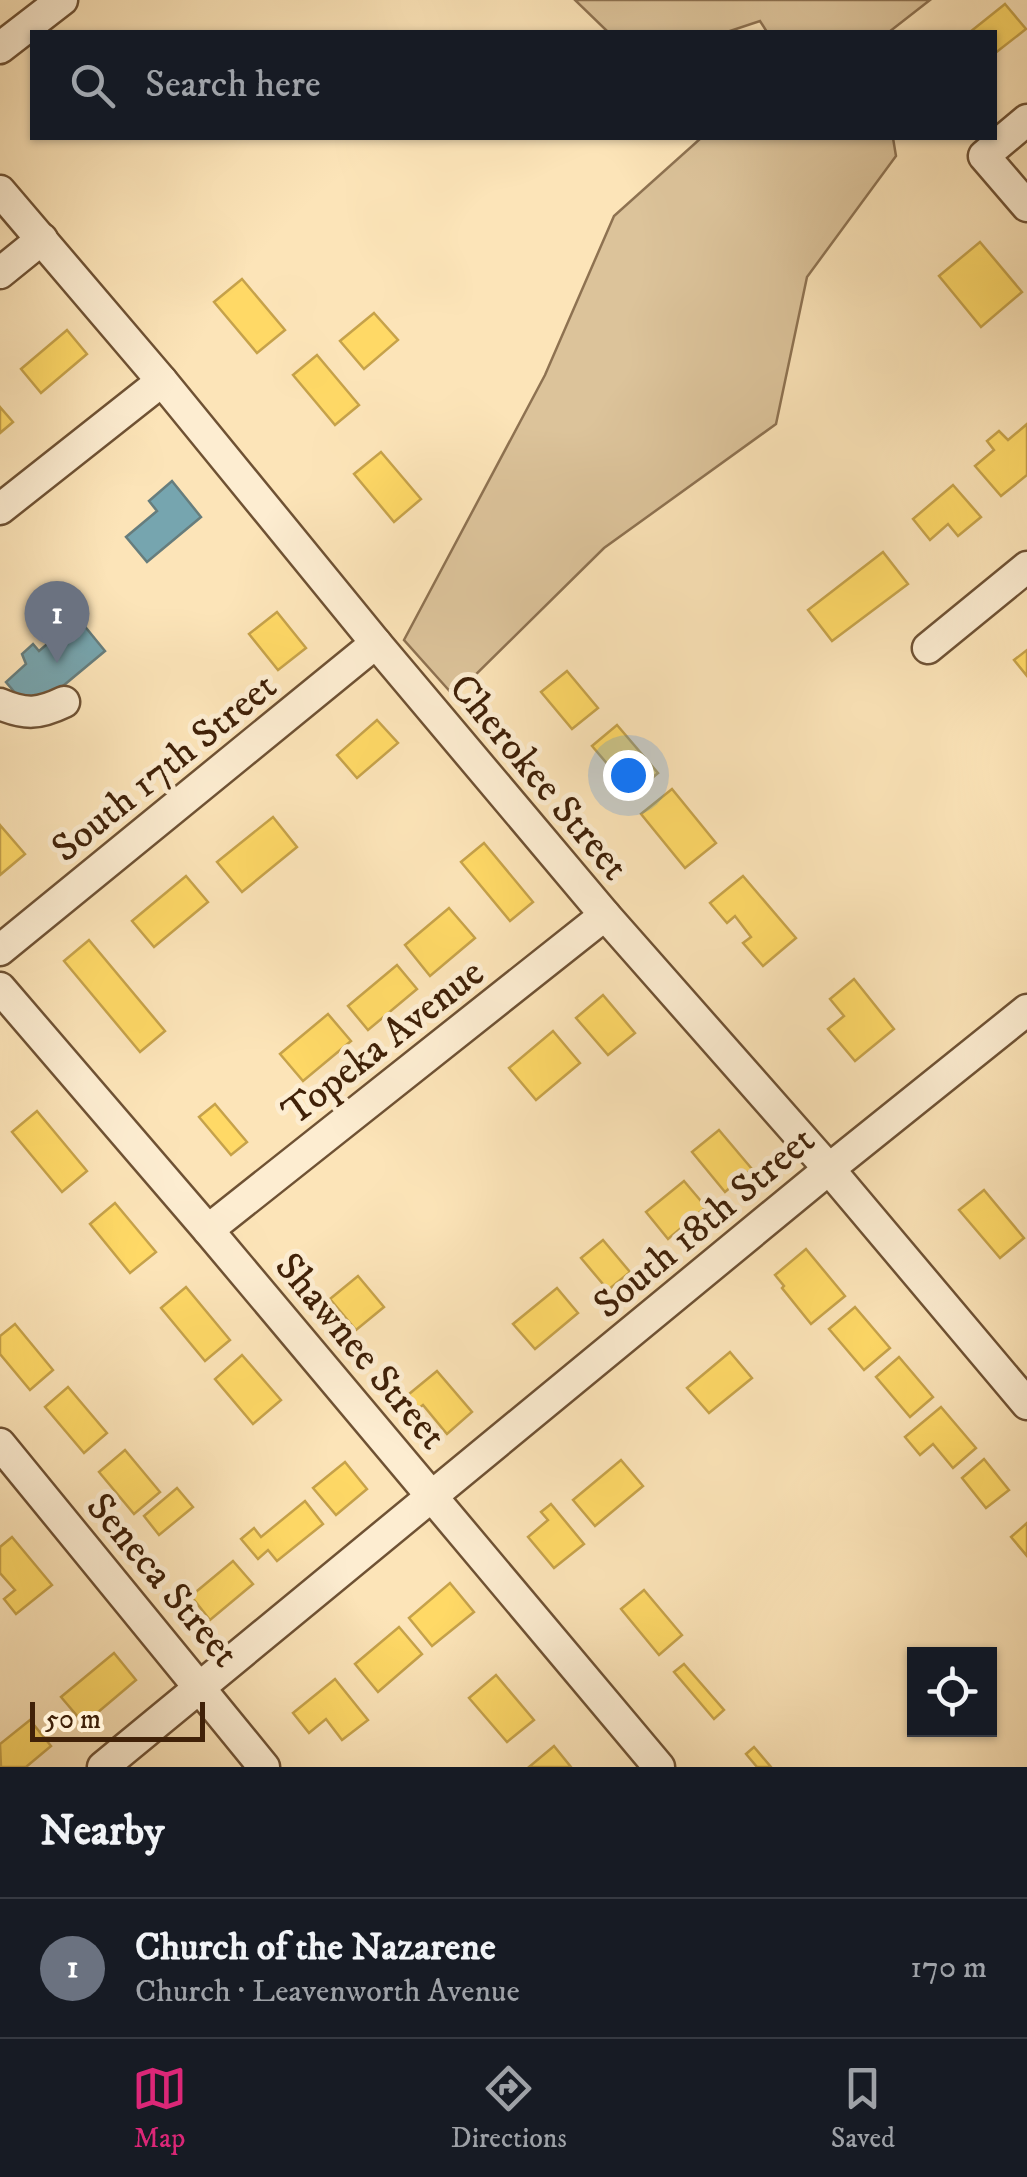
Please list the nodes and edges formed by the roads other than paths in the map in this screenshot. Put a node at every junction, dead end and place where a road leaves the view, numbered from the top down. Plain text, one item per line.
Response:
1 (62, 0) edge
2 (0, 48) edge
3 (1027, 120) edge
4 (0, 191) edge
5 (1027, 206) edge
6 (42, 240) junction
7 (0, 274) edge
8 (162, 381) junction
9 (0, 509) edge
10 (1027, 567) edge
11 (376, 643) junction
12 (928, 648) dead end
13 (64, 702) dead end
14 (0, 704) edge
15 (605, 915) junction
16 (0, 950) edge
17 (0, 988) edge
18 (1027, 1010) edge
19 (829, 1169) junction
20 (208, 1230) junction
21 (1027, 1404) edge
22 (0, 1444) edge
23 (433, 1497) junction
24 (201, 1686) junction
25 (104, 1767) edge
26 (264, 1767) edge
27 (659, 1767) edge

1 - 2 street
3 - 5 street
4 - 6 street, Cherokee Street
6 - 7 street
6 - 8 street, Cherokee Street
8 - 9 street
8 - 11 street, Cherokee Street
10 - 12 street
11 - 15 street, Cherokee Street
11 - 16 street, South 17th Street
13 - 14 street
15 - 19 street, Cherokee Street
15 - 20 street, Topeka Avenue
17 - 20 street, Shawnee Street
18 - 19 street, South 18th Street
19 - 21 street, Cherokee Street
19 - 23 street, South 18th Street
20 - 23 street, Shawnee Street
22 - 24 street, Seneca Street
23 - 24 street, South 18th Street
23 - 27 street, Shawnee Street
24 - 25 street, South 18th Street
24 - 26 street, Seneca Street

